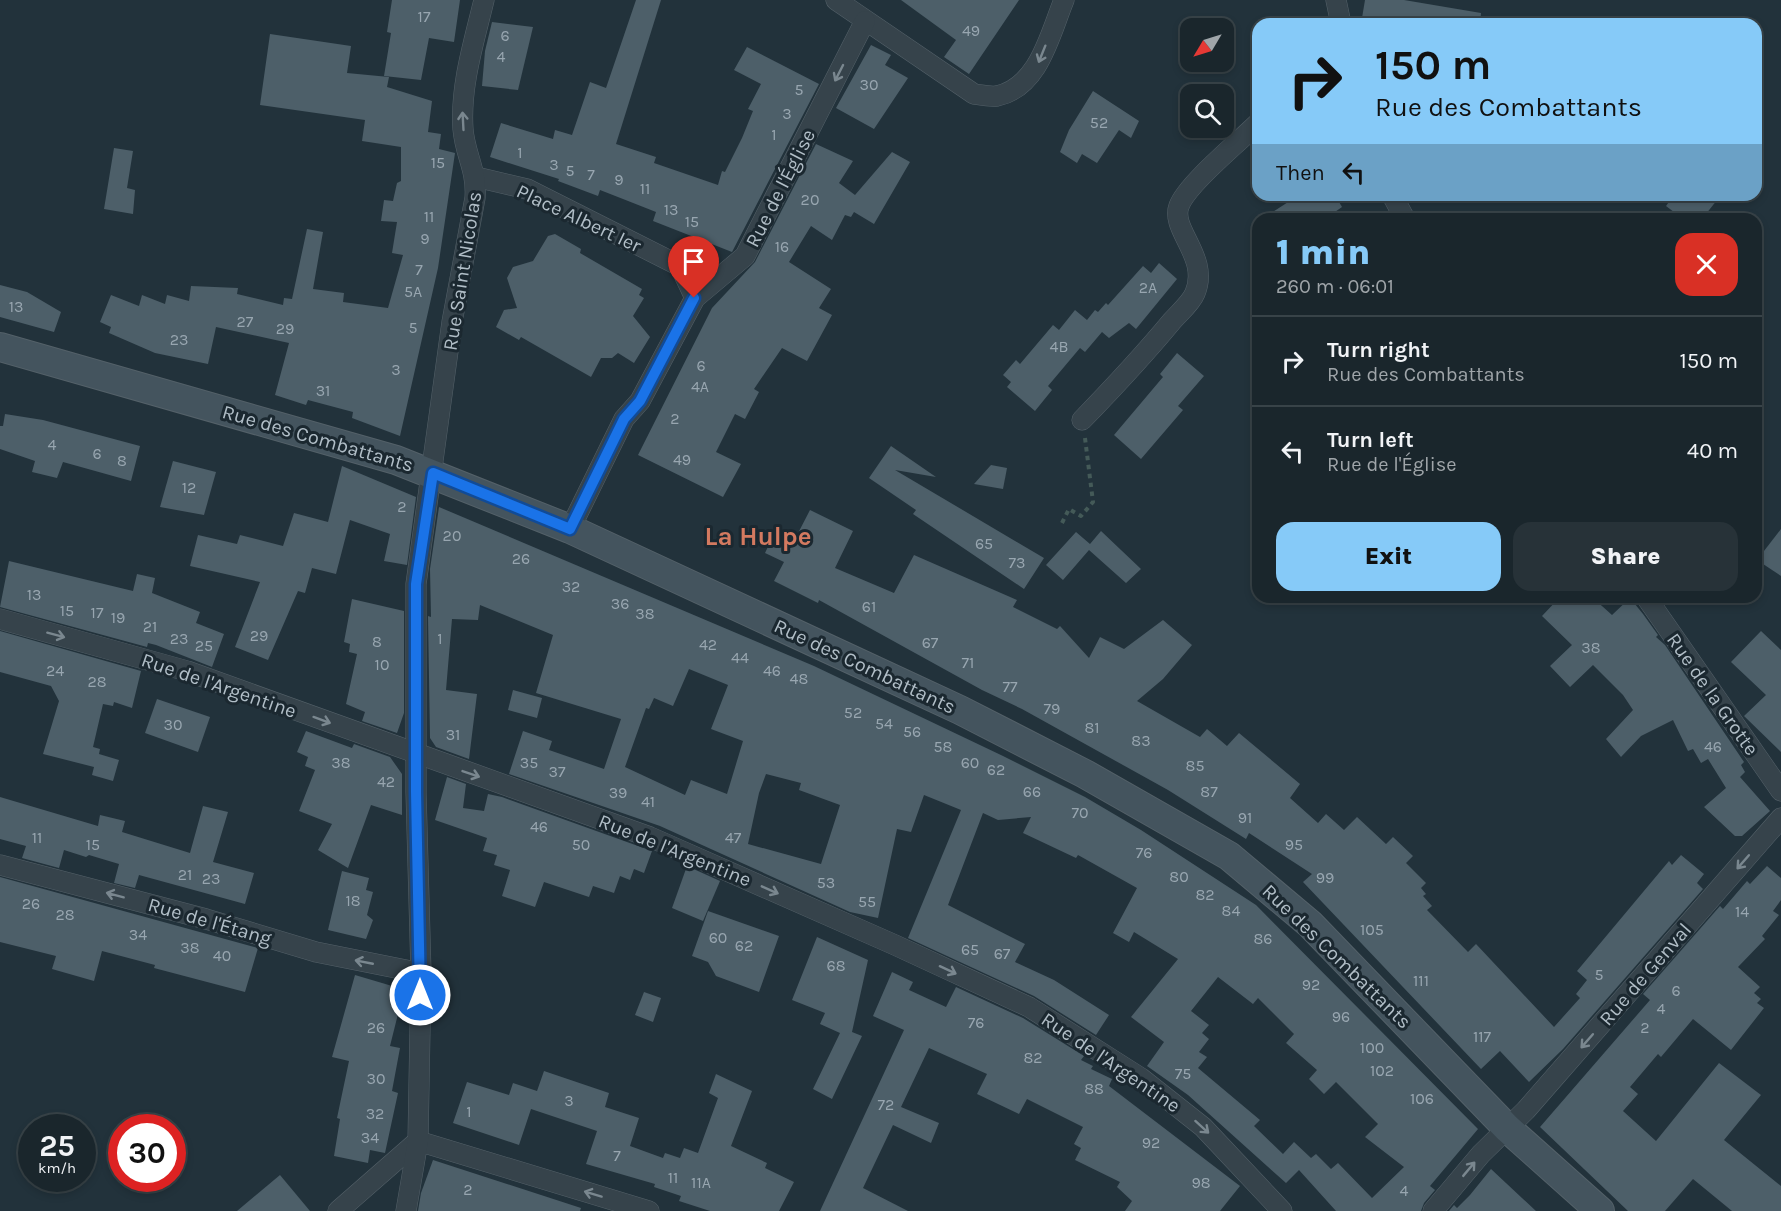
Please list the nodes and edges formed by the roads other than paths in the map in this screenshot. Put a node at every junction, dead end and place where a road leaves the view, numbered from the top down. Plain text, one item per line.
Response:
1 (484, 0) edge
2 (836, 0) edge
3 (1064, 0) edge
4 (1336, 0) edge
5 (1340, 18) edge
6 (865, 21) junction
7 (1252, 129) edge
8 (476, 177) junction
9 (694, 298) junction
10 (0, 347) edge
11 (1082, 420) road end
12 (433, 473) junction
13 (570, 529) junction
14 (1650, 603) edge
15 (0, 619) edge
16 (416, 755) junction
17 (1781, 791) edge
18 (1781, 818) edge
19 (0, 865) edge
20 (421, 973) junction
21 (1507, 1128) junction
22 (418, 1140) junction
23 (338, 1211) edge
24 (406, 1211) edge
25 (649, 1211) edge
26 (1282, 1211) edge
27 (1433, 1211) edge
28 (1600, 1211) edge

8 -> 1 street, Rue Saint Nicolas
2 - 6 street
3 -> 6 street
4 - 5 street
6 -> 9 street, Rue de l'Église
7 - 11 street
8 - 9 street, Place Albert Ier
8 - 12 street, Rue Saint Nicolas
9 - 13 street, Rue de l'Église
10 - 12 main road, Rue des Combattants
12 - 13 main road, Rue des Combattants
12 - 16 street, Rue Saint Nicolas
13 - 21 main road, Rue des Combattants
14 - 17 street, Rue de la Grotte
15 -> 16 street, Rue de l'Argentine
16 - 20 street, Rue Saint Nicolas
16 -> 26 street, Rue de l'Argentine
18 -> 21 street, Rue de Genval
20 -> 19 street, Rue de l'Étang
20 - 22 street, Rue Saint Nicolas
27 -> 21 street, Rue de Genval
21 - 28 main road, Rue des Combattants
22 - 23 street
22 - 24 street, Rue Saint Nicolas
25 -> 22 street

